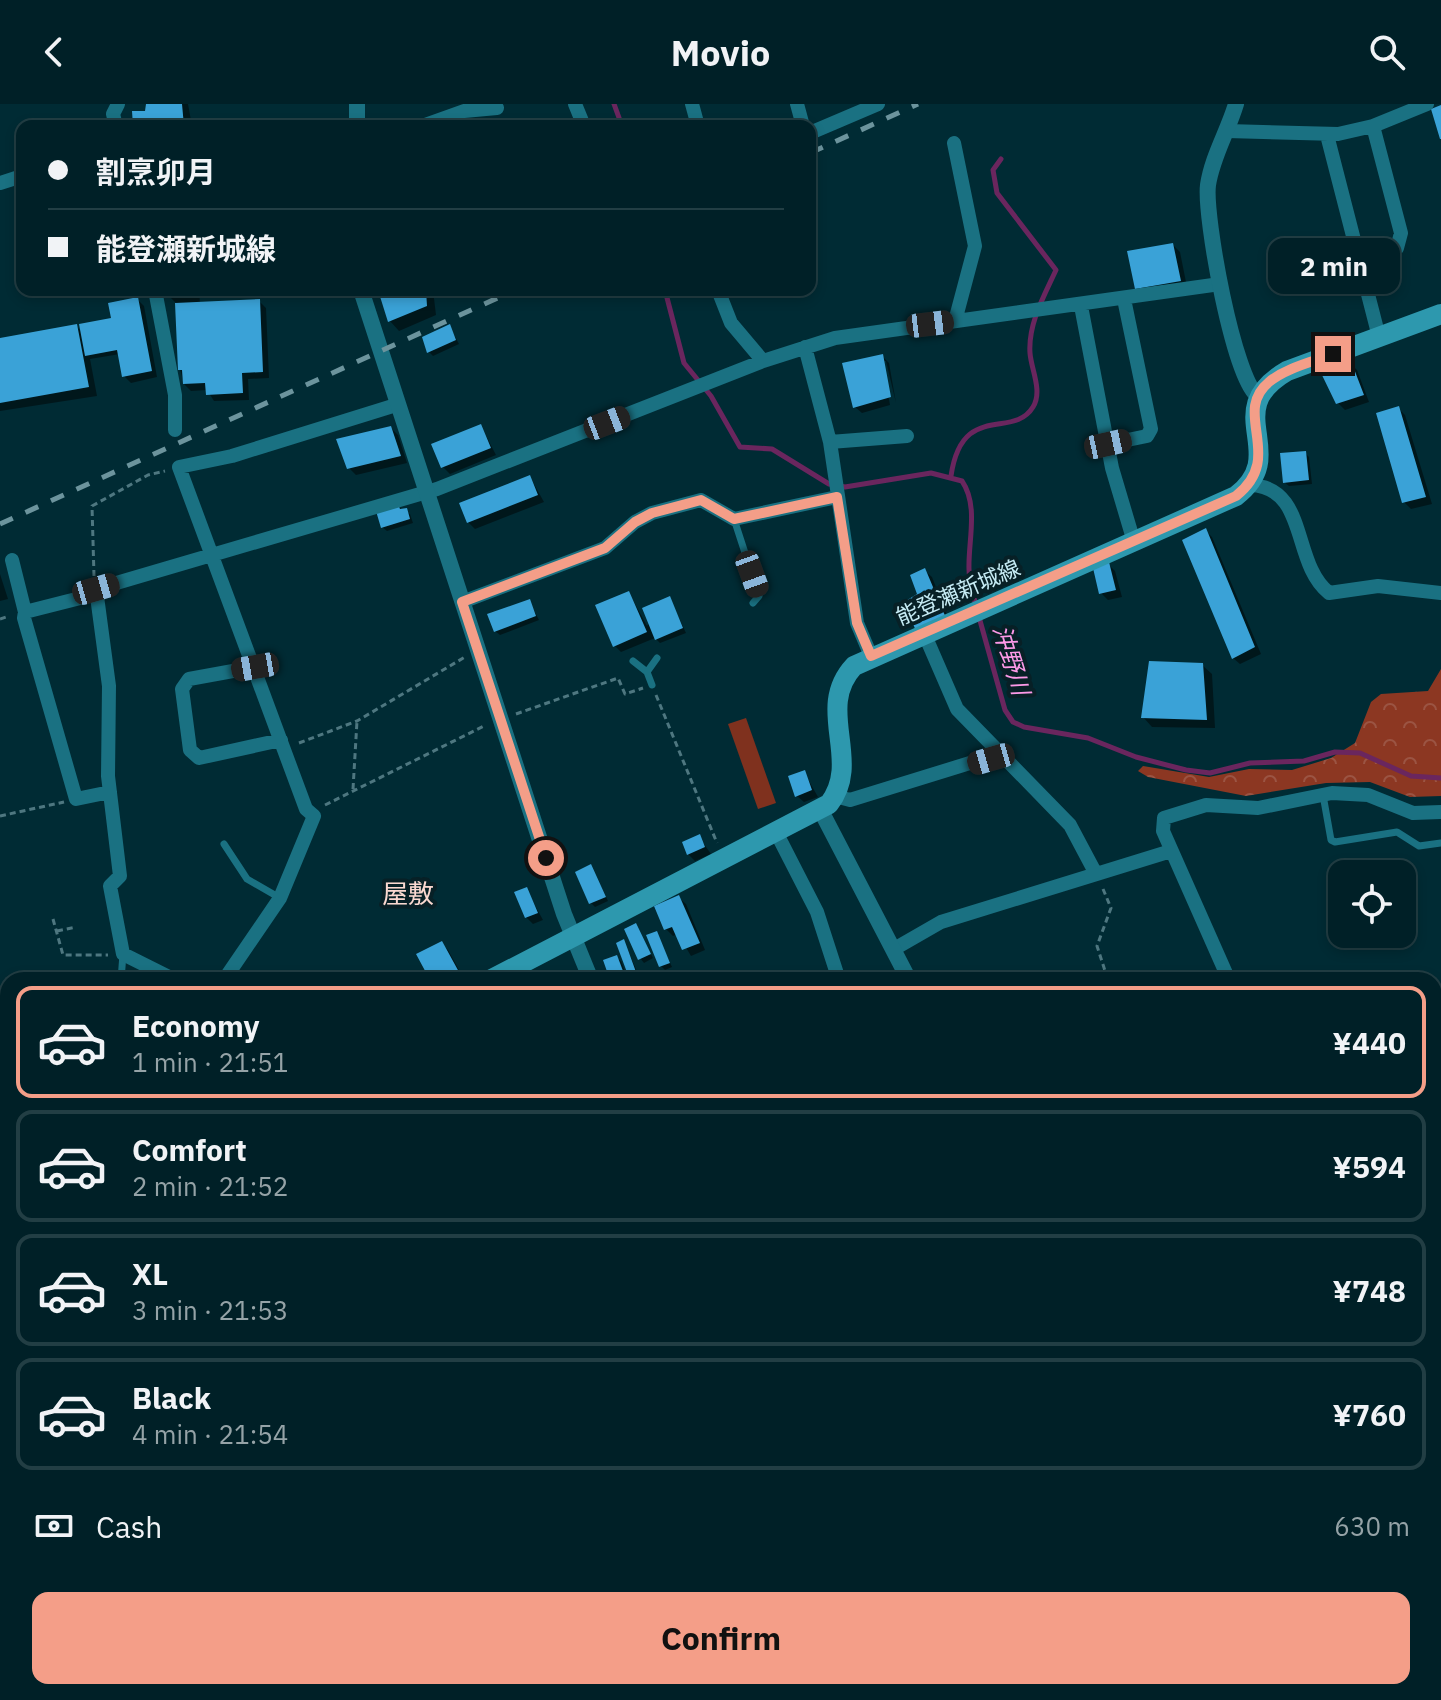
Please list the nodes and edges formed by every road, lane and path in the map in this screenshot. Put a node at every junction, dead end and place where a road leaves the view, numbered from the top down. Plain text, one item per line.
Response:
1 (878, 104) edge
2 (1236, 104) edge
3 (1427, 104) edge
4 (497, 108) dead end
5 (439, 120) edge
6 (1373, 126) junction
7 (1227, 131) junction
8 (816, 133) edge
9 (1327, 135) junction
10 (954, 143) dead end
11 (1358, 258) junction
12 (1220, 284) junction
13 (156, 296) edge
14 (363, 296) edge
15 (720, 296) edge
16 (1124, 299) junction
17 (1081, 306) junction
18 (1441, 314) edge
19 (955, 321) junction
20 (1379, 337) junction
21 (805, 347) junction
22 (763, 361) junction
23 (1258, 396) junction
24 (396, 405) junction
25 (175, 430) dead end
26 (907, 436) dead end
27 (830, 442) junction
28 (1108, 444) junction
29 (179, 467) junction
30 (1250, 485) junction
31 (425, 491) junction
32 (837, 497) junction
33 (734, 519) junction
34 (1134, 542) junction
35 (212, 555) junction
36 (12, 560) dead end
37 (96, 591) junction
38 (1441, 593) edge
39 (462, 602) junction
40 (753, 603) dead end
41 (25, 612) junction
42 (924, 633) junction
43 (478, 652) junction
44 (871, 656) junction
45 (657, 658) dead end
46 (633, 661) dead end
47 (255, 667) junction
48 (647, 672) junction
49 (652, 685) junction
50 (501, 720) junction
51 (357, 721) junction
52 (282, 744) junction
53 (999, 754) junction
54 (353, 789) junction
55 (110, 792) junction
56 (1323, 794) junction
57 (76, 799) junction
58 (828, 802) junction
59 (1441, 812) edge
60 (0, 816) edge
61 (314, 816) junction
62 (776, 832) junction
63 (1441, 843) edge
64 (224, 844) dead end
65 (1171, 851) junction
66 (724, 860) junction
67 (1096, 874) junction
68 (280, 898) junction
69 (53, 919) dead end
70 (76, 927) dead end
71 (57, 931) junction
72 (575, 936) junction
73 (894, 949) junction
74 (123, 954) junction
75 (122, 972) edge
76 (159, 972) edge
77 (229, 972) edge
78 (505, 972) edge
79 (588, 972) edge
80 (836, 972) edge
81 (905, 972) edge
82 (1105, 972) edge
83 (1225, 972) edge

1 - 8 street
2 - 7 street
3 - 6 street
4 - 5 street
6 - 9 street
6 - 11 street
7 - 9 street
7 - 12 street
9 - 11 street
10 - 19 street
11 - 20 street
12 - 16 street
12 - 23 street
13 - 25 street
14 - 24 street
15 - 22 street
16 - 17 street
16 - 28 street
17 - 19 street
17 - 28 street
18 - 20 main road
19 - 21 street
20 - 23 main road
21 - 22 street
21 - 27 street
22 - 31 street
23 - 30 main road
24 - 29 street
24 - 31 street
26 - 27 street
27 - 32 street
28 - 34 street
29 - 35 street
29 - 37 path
30 - 34 main road, 能登瀬新城線
30 - 38 street
31 - 35 street
31 - 39 street
32 - 33 street
32 - 44 street
33 - 39 street
33 - 40 lane
34 - 42 main road, 能登瀬新城線
35 - 37 street
35 - 47 street
36 - 41 street
37 - 41 street
37 - 55 street
39 - 43 street
41 - 57 street
42 - 44 main road, 能登瀬新城線
42 - 53 street
43 - 50 street
43 - 51 path
44 - 58 main road, 能登瀬新城線
45 - 48 lane
46 - 48 lane
47 - 52 street
47 - 52 street
48 - 49 lane
49 - 50 path
49 - 66 path
50 - 54 path
50 - 72 street
51 - 52 path
51 - 54 path
52 - 61 street
53 - 58 street
53 - 67 street
54 - 61 path
55 - 57 street
55 - 74 street
56 - 59 street
56 - 63 lane
56 - 65 street
57 - 60 path
58 - 62 main road
58 - 73 street
61 - 68 street
62 - 66 main road
62 - 80 street
64 - 68 lane
65 - 67 street
65 - 83 street
66 - 72 main road
67 - 73 street
67 - 82 path
68 - 77 street
69 - 71 path
70 - 71 path
71 - 74 path
72 - 78 main road
72 - 79 street
73 - 81 street
74 - 75 lane
74 - 76 street

